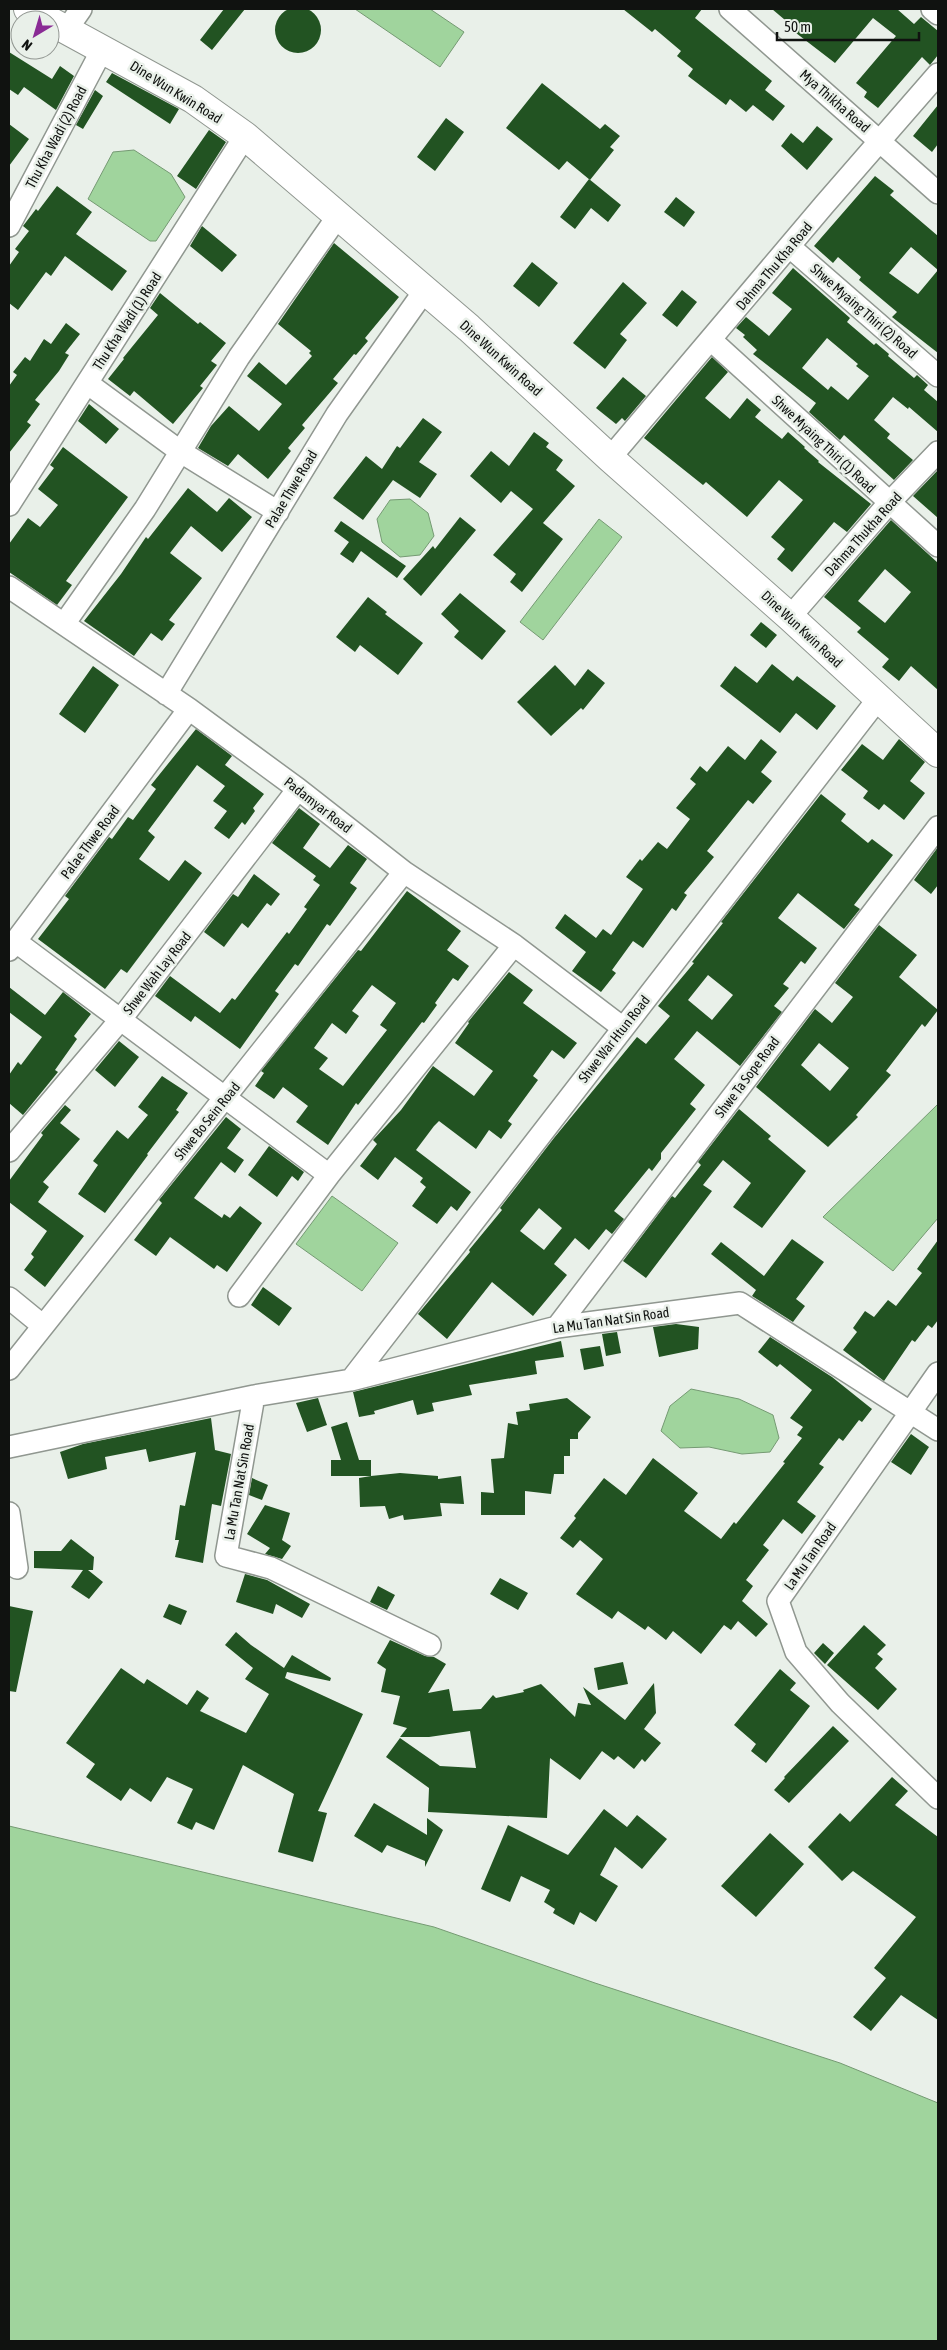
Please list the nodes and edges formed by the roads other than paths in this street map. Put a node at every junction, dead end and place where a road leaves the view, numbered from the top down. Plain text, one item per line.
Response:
1 (28, 9) edge
2 (730, 9) edge
3 (932, 9) edge
4 (938, 14) edge
5 (74, 19) edge
6 (103, 48) junction
7 (938, 74) edge
8 (244, 136) junction
9 (881, 142) junction
10 (938, 193) edge
11 (338, 216) junction
12 (9, 226) edge
13 (790, 247) junction
14 (424, 290) junction
15 (711, 340) junction
16 (938, 376) edge
17 (87, 383) junction
18 (181, 452) junction
19 (938, 452) edge
20 (610, 458) junction
21 (889, 503) junction
22 (9, 505) edge
23 (278, 512) junction
24 (938, 546) edge
25 (9, 586) edge
26 (790, 617) junction
27 (64, 624) junction
28 (166, 694) junction
29 (878, 699) junction
30 (190, 709) junction
31 (938, 753) edge
32 (298, 789) junction
33 (938, 826) edge
34 (404, 872) junction
35 (514, 945) junction
36 (12, 946) edge
37 (121, 1019) junction
38 (623, 1028) junction
39 (226, 1098) junction
40 (9, 1151) edge
41 (329, 1175) junction
42 (239, 1296) dead end
43 (9, 1298) edge
44 (42, 1326) junction
45 (557, 1327) junction
46 (9, 1369) edge
47 (938, 1373) edge
48 (351, 1380) junction
49 (254, 1396) junction
50 (911, 1412) junction
51 (938, 1430) edge
52 (9, 1447) edge
53 (9, 1513) edge
54 (17, 1568) dead end
55 (430, 1645) dead end
56 (938, 1798) edge

1 - 5 street, Dine Wun Kwin Road
2 - 9 street, Mya Thikha Road
3 - 4 street
5 - 6 street, Dine Wun Kwin Road
6 - 8 street, Dine Wun Kwin Road
6 - 12 street, Thu Kha Wadi (2) Road
7 - 9 street, Dahma Thu Kha Road
8 - 11 street, Dine Wun Kwin Road
8 - 17 street, Thu Kha Wadi (1) Road
9 - 10 street, Mya Thikha Road
9 - 13 street, Dahma Thu Kha Road
11 - 14 street, Dine Wun Kwin Road
11 - 18 street
13 - 15 street, Dahma Thu Kha Road
13 - 16 street, Shwe Myaing Thiri (2) Road
14 - 20 street, Dine Wun Kwin Road
14 - 23 street, Palae Thwe Road
15 - 20 street, Dahma Thu Kha Road
15 - 21 street, Shwe Myaing Thiri (1) Road
17 - 18 street
17 - 22 street, Thu Kha Wadi (1) Road
18 - 23 street
18 - 27 street
19 - 21 street, Dahma Thukha Road
20 - 26 street, Dine Wun Kwin Road
21 - 24 street, Shwe Myaing Thiri (1) Road
21 - 26 street, Dahma Thukha Road
23 - 28 street, Palae Thwe Road
25 - 27 street, Padamyar Road
26 - 29 street, Dine Wun Kwin Road
27 - 28 street, Padamyar Road
28 - 30 street, Padamyar Road
29 - 31 street, Dine Wun Kwin Road
29 - 38 street, Shwe War Htun Road
30 - 32 street, Padamyar Road
30 - 36 street, Palae Thwe Road
32 - 34 street, Padamyar Road
32 - 37 street, Shwe Wah Lay Road
33 - 45 street, Shwe Ta Sope Road
34 - 35 street, Padamyar Road
34 - 39 street, Shwe Bo Sein Road
35 - 38 street, Padamyar Road
35 - 41 street
36 - 37 street
37 - 39 street
37 - 40 street, Shwe Wah Lay Road
38 - 48 street, Shwe War Htun Road
39 - 41 street
39 - 44 street, Shwe Bo Sein Road
41 - 42 street
43 - 44 street
44 - 46 street, Shwe Bo Sein Road
45 - 48 street, La Mu Tan Nat Sin Road
45 - 50 street, La Mu Tan Nat Sin Road
47 - 50 street, La Mu Tan Road
48 - 49 street, La Mu Tan Nat Sin Road
49 - 52 street, La Mu Tan Nat Sin Road
49 - 55 street, La Mu Tan Nat Sin Road
50 - 51 street, La Mu Tan Nat Sin Road
50 - 56 street, La Mu Tan Road
53 - 54 street

